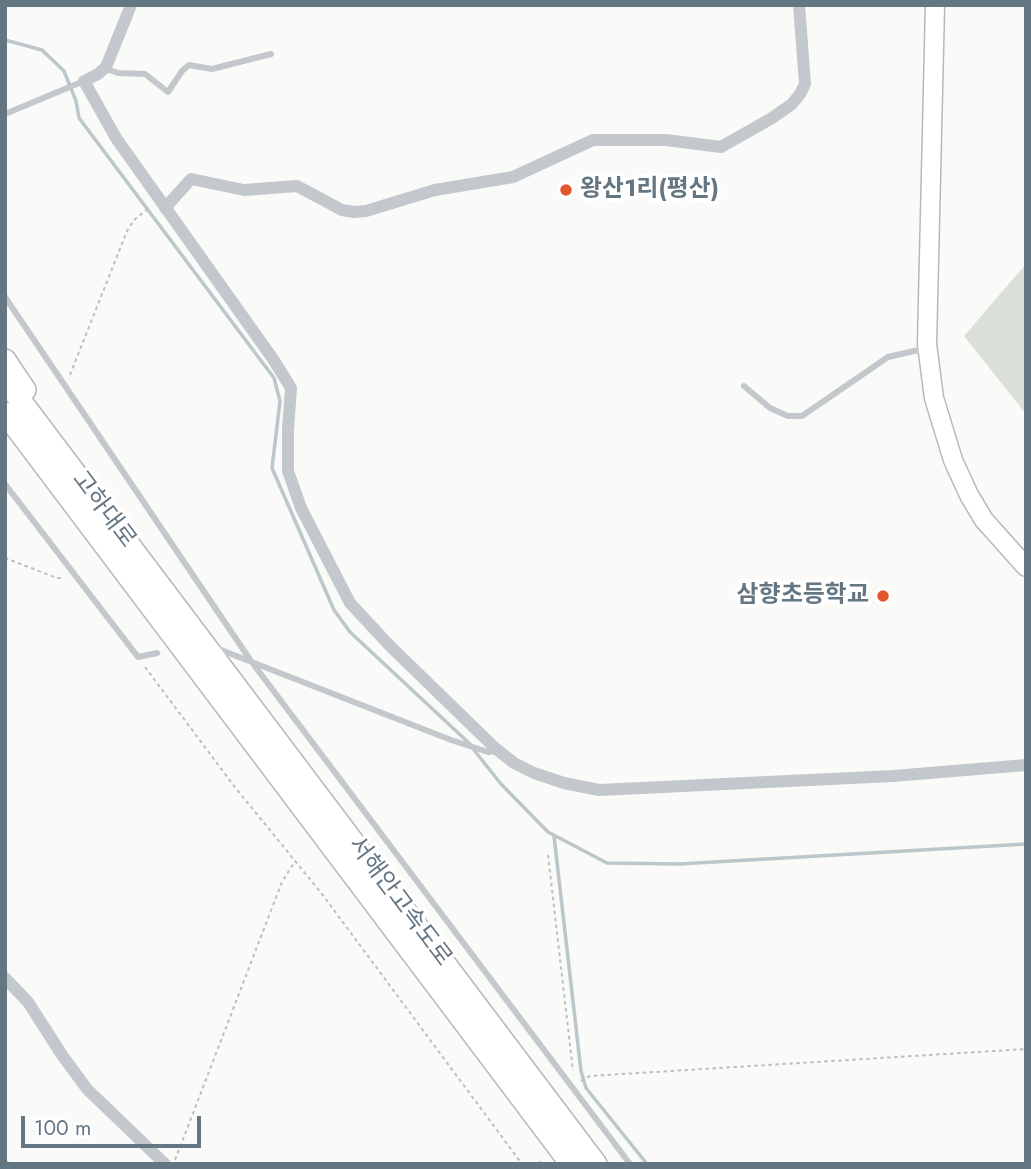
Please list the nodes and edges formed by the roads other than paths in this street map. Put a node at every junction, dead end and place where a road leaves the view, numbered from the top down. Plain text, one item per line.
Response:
1 (131, 5) edge
2 (799, 5) edge
3 (935, 5) edge
4 (271, 54) dead end
5 (104, 68) junction
6 (80, 82) junction
7 (5, 114) edge
8 (159, 206) junction
9 (5, 297) edge
10 (928, 348) junction
11 (5, 360) edge
12 (5, 380) edge
13 (744, 386) dead end
14 (5, 413) edge
15 (5, 433) edge
16 (5, 484) edge
17 (1026, 567) edge
18 (200, 647) junction
19 (157, 653) dead end
20 (250, 661) junction
21 (499, 751) junction
22 (1026, 765) edge
23 (5, 978) edge
24 (166, 1164) edge
25 (572, 1164) edge
26 (596, 1164) edge
27 (630, 1164) edge

1 - 5 street
2 - 8 street
3 - 10 main road
4 - 5 lane
5 - 6 street
6 - 7 lane
6 - 8 street
8 - 21 street
9 - 20 lane
10 - 13 lane
10 - 17 main road
11 - 18 highway
12 - 18 highway, 고하대로
14 - 18 highway, 고하대로
15 - 18 highway
16 - 19 lane
18 - 20 lane
18 - 25 highway, 서해안고속도로
18 - 26 highway, 서해안고속도로
20 - 21 lane
20 - 27 lane
21 - 22 street
23 - 24 street

